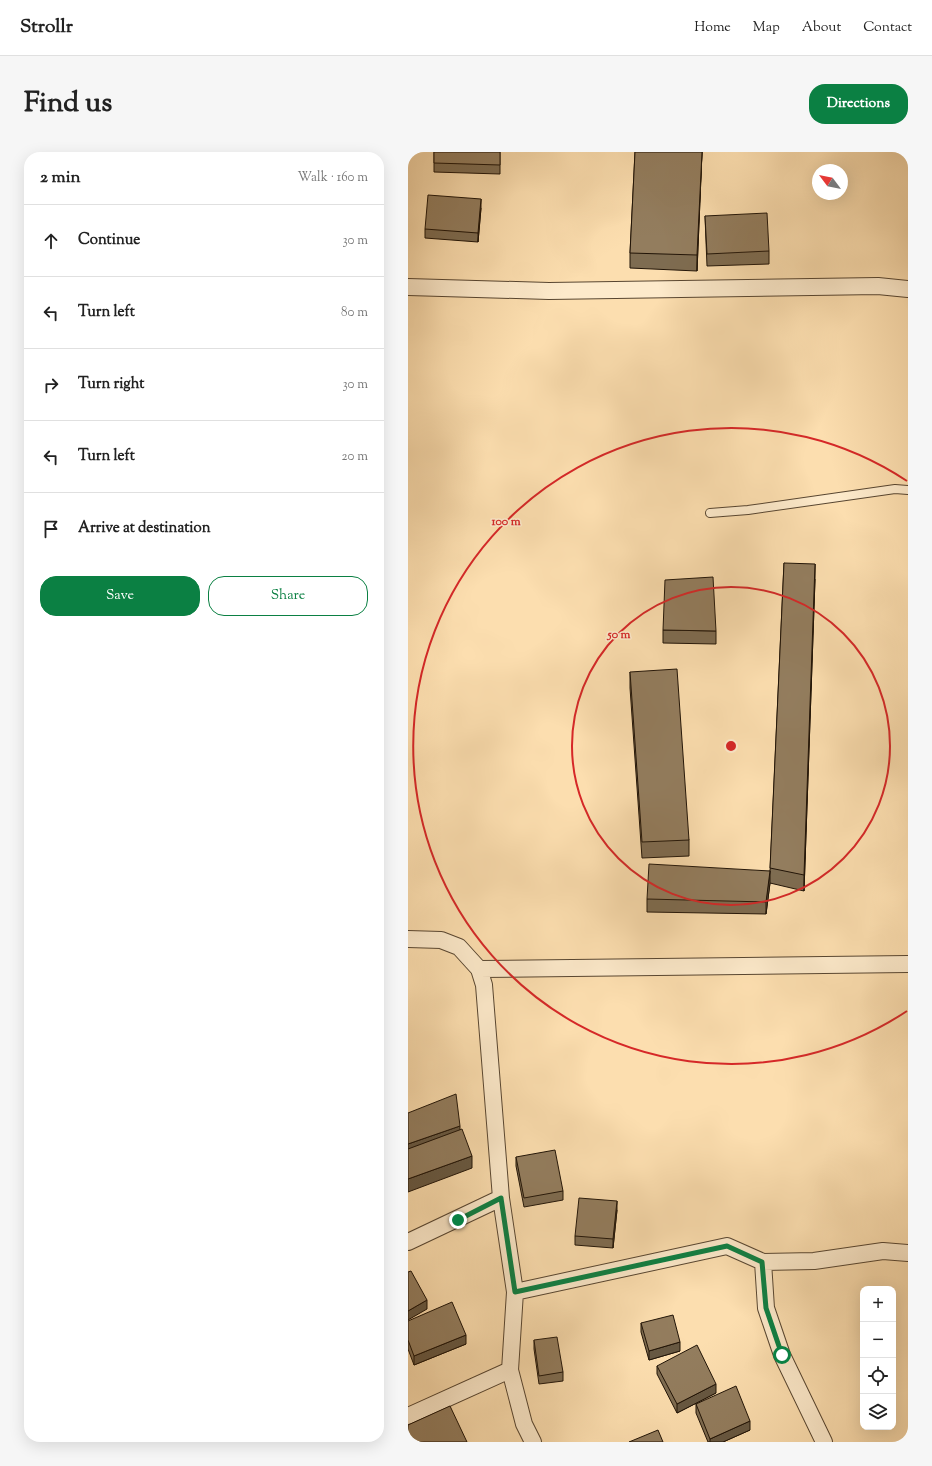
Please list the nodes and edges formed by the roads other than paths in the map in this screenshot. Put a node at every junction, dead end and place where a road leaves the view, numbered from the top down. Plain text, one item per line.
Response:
1 (408, 287) edge
2 (908, 289) edge
3 (908, 490) edge
4 (710, 513) dead end
5 (408, 939) edge
6 (908, 964) edge
7 (479, 969) junction
8 (501, 1198) junction
9 (408, 1242) edge
10 (908, 1253) edge
11 (762, 1262) junction
12 (515, 1292) junction
13 (510, 1370) junction
14 (408, 1416) edge
15 (533, 1442) edge
16 (824, 1442) edge

1 - 2 street
3 - 4 lane
5 - 7 street
6 - 7 street
7 - 8 street
8 - 9 street
8 - 12 street
10 - 11 street
11 - 12 street
11 - 16 street
12 - 13 street
13 - 14 street
13 - 15 street

